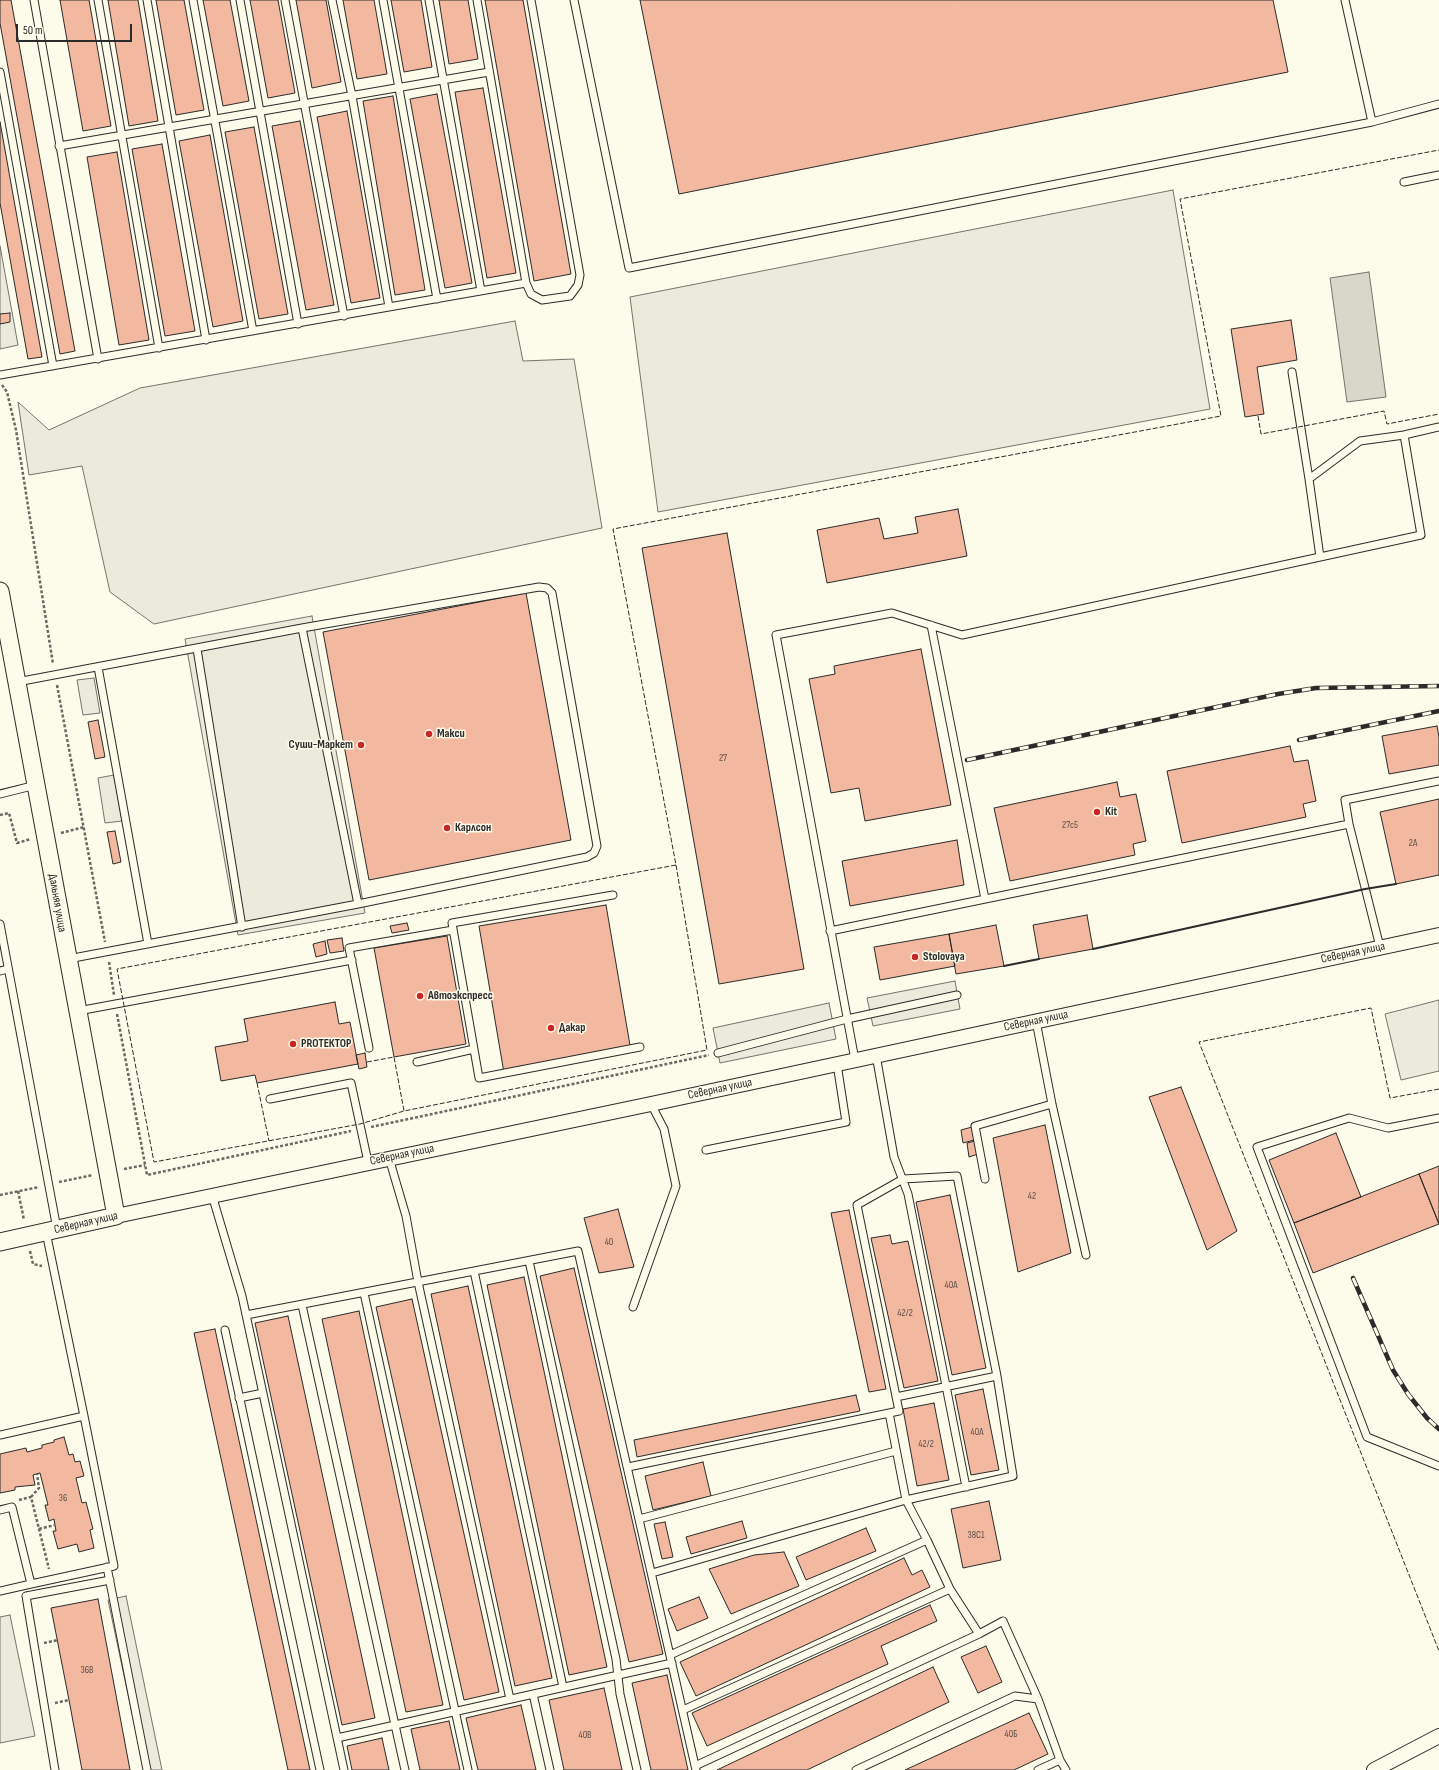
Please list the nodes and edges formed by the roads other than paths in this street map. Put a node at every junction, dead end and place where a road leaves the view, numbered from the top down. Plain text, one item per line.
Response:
1 (34, 0) edge
2 (98, 0) edge
3 (147, 0) edge
4 (193, 0) edge
5 (240, 0) edge
6 (285, 0) edge
7 (332, 0) edge
8 (383, 0) edge
9 (429, 0) edge
10 (477, 0) edge
11 (531, 0) edge
12 (574, 0) edge
13 (1345, 0) edge
14 (0, 72) edge
15 (489, 72) junction
16 (443, 80) junction
17 (399, 87) junction
18 (352, 96) junction
19 (306, 103) junction
20 (1439, 104) edge
21 (261, 111) junction
22 (215, 119) junction
23 (1372, 122) junction
24 (169, 127) junction
25 (122, 135) junction
26 (59, 146) junction
27 (1439, 175) edge
28 (1404, 182) dead end
29 (526, 284) junction
30 (481, 291) junction
31 (437, 299) junction
32 (389, 307) junction
33 (344, 316) junction
34 (298, 324) junction
35 (253, 332) junction
36 (206, 340) junction
37 (159, 348) junction
38 (98, 359) junction
39 (53, 366) junction
40 (1292, 372) dead end
41 (0, 375) edge
42 (1439, 427) edge
43 (1404, 435) junction
44 (1309, 479) junction
45 (1320, 557) junction
46 (0, 591) edge
47 (930, 625) junction
48 (302, 628) junction
49 (196, 649) junction
50 (98, 667) junction
51 (17, 682) junction
52 (1439, 781) edge
53 (36, 785) junction
54 (0, 794) edge
55 (1349, 824) junction
56 (613, 895) dead end
57 (985, 899) junction
58 (358, 904) junction
59 (0, 924) edge
60 (242, 926) junction
61 (453, 930) junction
62 (830, 931) junction
63 (1439, 936) edge
64 (148, 944) junction
65 (1380, 947) junction
66 (68, 959) junction
67 (352, 960) junction
68 (8, 969) junction
69 (0, 970) edge
70 (957, 995) dead end
71 (78, 1011) junction
72 (847, 1019) junction
73 (1036, 1021) junction
74 (640, 1047) dead end
75 (369, 1048) dead end
76 (474, 1049) junction
77 (718, 1053) road end
78 (876, 1056) junction
79 (855, 1060) junction
80 (417, 1062) dead end
81 (837, 1064) junction
82 (270, 1099) dead end
83 (651, 1104) junction
84 (1052, 1104) junction
85 (1439, 1118) edge
86 (706, 1150) dead end
87 (389, 1158) junction
88 (368, 1162) junction
89 (903, 1179) junction
90 (985, 1179) dead end
91 (212, 1195) junction
92 (116, 1216) junction
93 (51, 1230) junction
94 (0, 1242) edge
95 (1086, 1255) dead end
96 (529, 1261) junction
97 (474, 1271) junction
98 (418, 1282) junction
99 (364, 1293) junction
100 (302, 1305) junction
101 (633, 1306) dead end
102 (246, 1316) junction
103 (225, 1330) dead end
104 (997, 1376) junction
105 (947, 1386) junction
106 (263, 1393) junction
107 (896, 1397) junction
108 (239, 1398) junction
109 (890, 1413) junction
110 (84, 1416) junction
111 (0, 1435) edge
112 (896, 1451) junction
113 (1439, 1466) edge
114 (628, 1467) junction
115 (966, 1487) junction
116 (906, 1500) junction
117 (0, 1510) edge
118 (639, 1519) junction
119 (927, 1540) junction
120 (107, 1567) junction
121 (652, 1573) junction
122 (110, 1580) junction
123 (31, 1584) junction
124 (950, 1589) junction
125 (0, 1591) edge
126 (979, 1634) junction
127 (670, 1655) junction
128 (672, 1663) junction
129 (618, 1675) junction
130 (564, 1687) junction
131 (533, 1694) junction
132 (510, 1699) junction
133 (1038, 1699) junction
134 (683, 1710) junction
135 (455, 1712) junction
136 (395, 1725) junction
137 (1439, 1736) edge
138 (337, 1738) junction
139 (1060, 1760) junction
140 (696, 1768) edge
141 (55, 1770) edge
142 (148, 1770) edge
143 (320, 1770) edge
144 (344, 1770) edge
145 (405, 1770) edge
146 (468, 1770) edge
147 (550, 1770) edge
148 (637, 1770) edge
149 (856, 1770) edge
150 (1038, 1770) edge
151 (1066, 1770) edge
152 (1374, 1770) edge

1 - 26 lane
2 - 25 lane
3 - 24 lane
4 - 22 lane
5 - 21 lane
6 - 19 lane
7 - 18 lane
8 - 17 lane
9 - 16 lane
10 - 15 lane
11 - 29 lane
12 - 23 lane
13 - 23 lane
14 - 39 lane
15 - 16 lane
15 - 29 lane
16 - 17 lane
16 - 30 lane
17 - 18 lane
17 - 31 lane
18 - 19 lane
18 - 32 lane
19 - 21 lane
19 - 33 lane
20 - 23 lane
21 - 22 lane
21 - 34 lane
22 - 24 lane
22 - 35 lane
24 - 25 lane
24 - 36 lane
25 - 26 lane
25 - 37 lane
26 - 38 lane
27 - 28 lane
29 - 30 lane
30 - 31 lane
31 - 32 lane
32 - 33 lane
33 - 34 lane
34 - 35 lane
35 - 36 lane
36 - 37 lane
37 - 38 lane
38 - 39 lane
39 - 41 lane
40 - 44 lane
42 - 43 lane
43 - 44 lane
43 - 45 lane
44 - 45 lane
45 - 47 lane
46 - 51 street, Дальняя улица
47 - 57 lane
47 - 62 lane
48 - 49 lane
48 - 58 lane
48 - 58 lane
49 - 50 lane
49 - 60 lane
50 - 51 lane
50 - 64 lane
51 - 53 street, Дальняя улица
52 - 55 lane
53 - 54 lane
53 - 66 street, Дальняя улица
55 - 57 lane
55 - 65 lane
56 - 61 lane
57 - 62 lane
58 - 60 lane
59 - 68 lane
60 - 64 lane
61 - 67 lane
61 - 76 lane
62 - 72 lane
63 - 65 street, Северная улица
64 - 66 lane
65 - 73 street, Северная улица
66 - 71 street, Дальняя улица
67 - 71 lane
67 - 75 lane
68 - 69 lane
68 - 93 lane
70 - 72 lane
71 - 92 street, Дальняя улица
72 - 77 lane
72 - 79 lane
73 - 78 street, Северная улица
73 - 84 lane
74 - 76 lane
76 - 80 lane
78 - 79 street, Северная улица
78 - 89 lane
79 - 81 street, Северная улица
81 - 83 street, Северная улица
81 - 86 lane
82 - 88 lane
83 - 87 street, Северная улица
83 - 101 lane
84 - 90 lane
84 - 95 lane
85 - 113 lane
87 - 88 street, Северная улица
87 - 98 lane
88 - 91 street, Северная улица
89 - 104 lane
89 - 105 lane
89 - 107 lane
91 - 92 street, Северная улица
91 - 102 lane
92 - 93 street, Северная улица
93 - 94 street, Северная улица
93 - 110 lane
96 - 97 lane
96 - 114 lane
96 - 129 lane
97 - 98 lane
97 - 130 lane
98 - 99 lane
98 - 132 lane
99 - 100 lane
99 - 135 lane
100 - 102 lane
100 - 136 lane
102 - 106 lane
103 - 108 lane
104 - 105 lane
104 - 115 lane
105 - 107 lane
105 - 115 lane
106 - 108 lane
106 - 138 lane
107 - 109 lane
108 - 143 lane
109 - 112 lane
109 - 114 lane
110 - 111 lane
110 - 120 lane
112 - 116 lane
112 - 118 lane
114 - 118 lane
115 - 116 lane
116 - 119 lane
116 - 121 lane
117 - 123 lane
118 - 121 lane
119 - 124 lane
119 - 127 lane
120 - 122 lane
120 - 123 lane
121 - 127 lane
122 - 141 lane
122 - 142 lane
123 - 125 lane
124 - 126 lane
124 - 134 lane
126 - 133 lane
126 - 140 lane
127 - 128 lane
128 - 129 lane
128 - 134 lane
129 - 130 lane
129 - 148 lane
130 - 131 lane
131 - 132 lane
131 - 147 lane
132 - 135 lane
133 - 139 lane
133 - 149 lane
134 - 140 lane
135 - 136 lane
135 - 146 lane
136 - 138 lane
136 - 145 lane
137 - 152 street
138 - 144 lane
139 - 150 lane
139 - 151 lane

